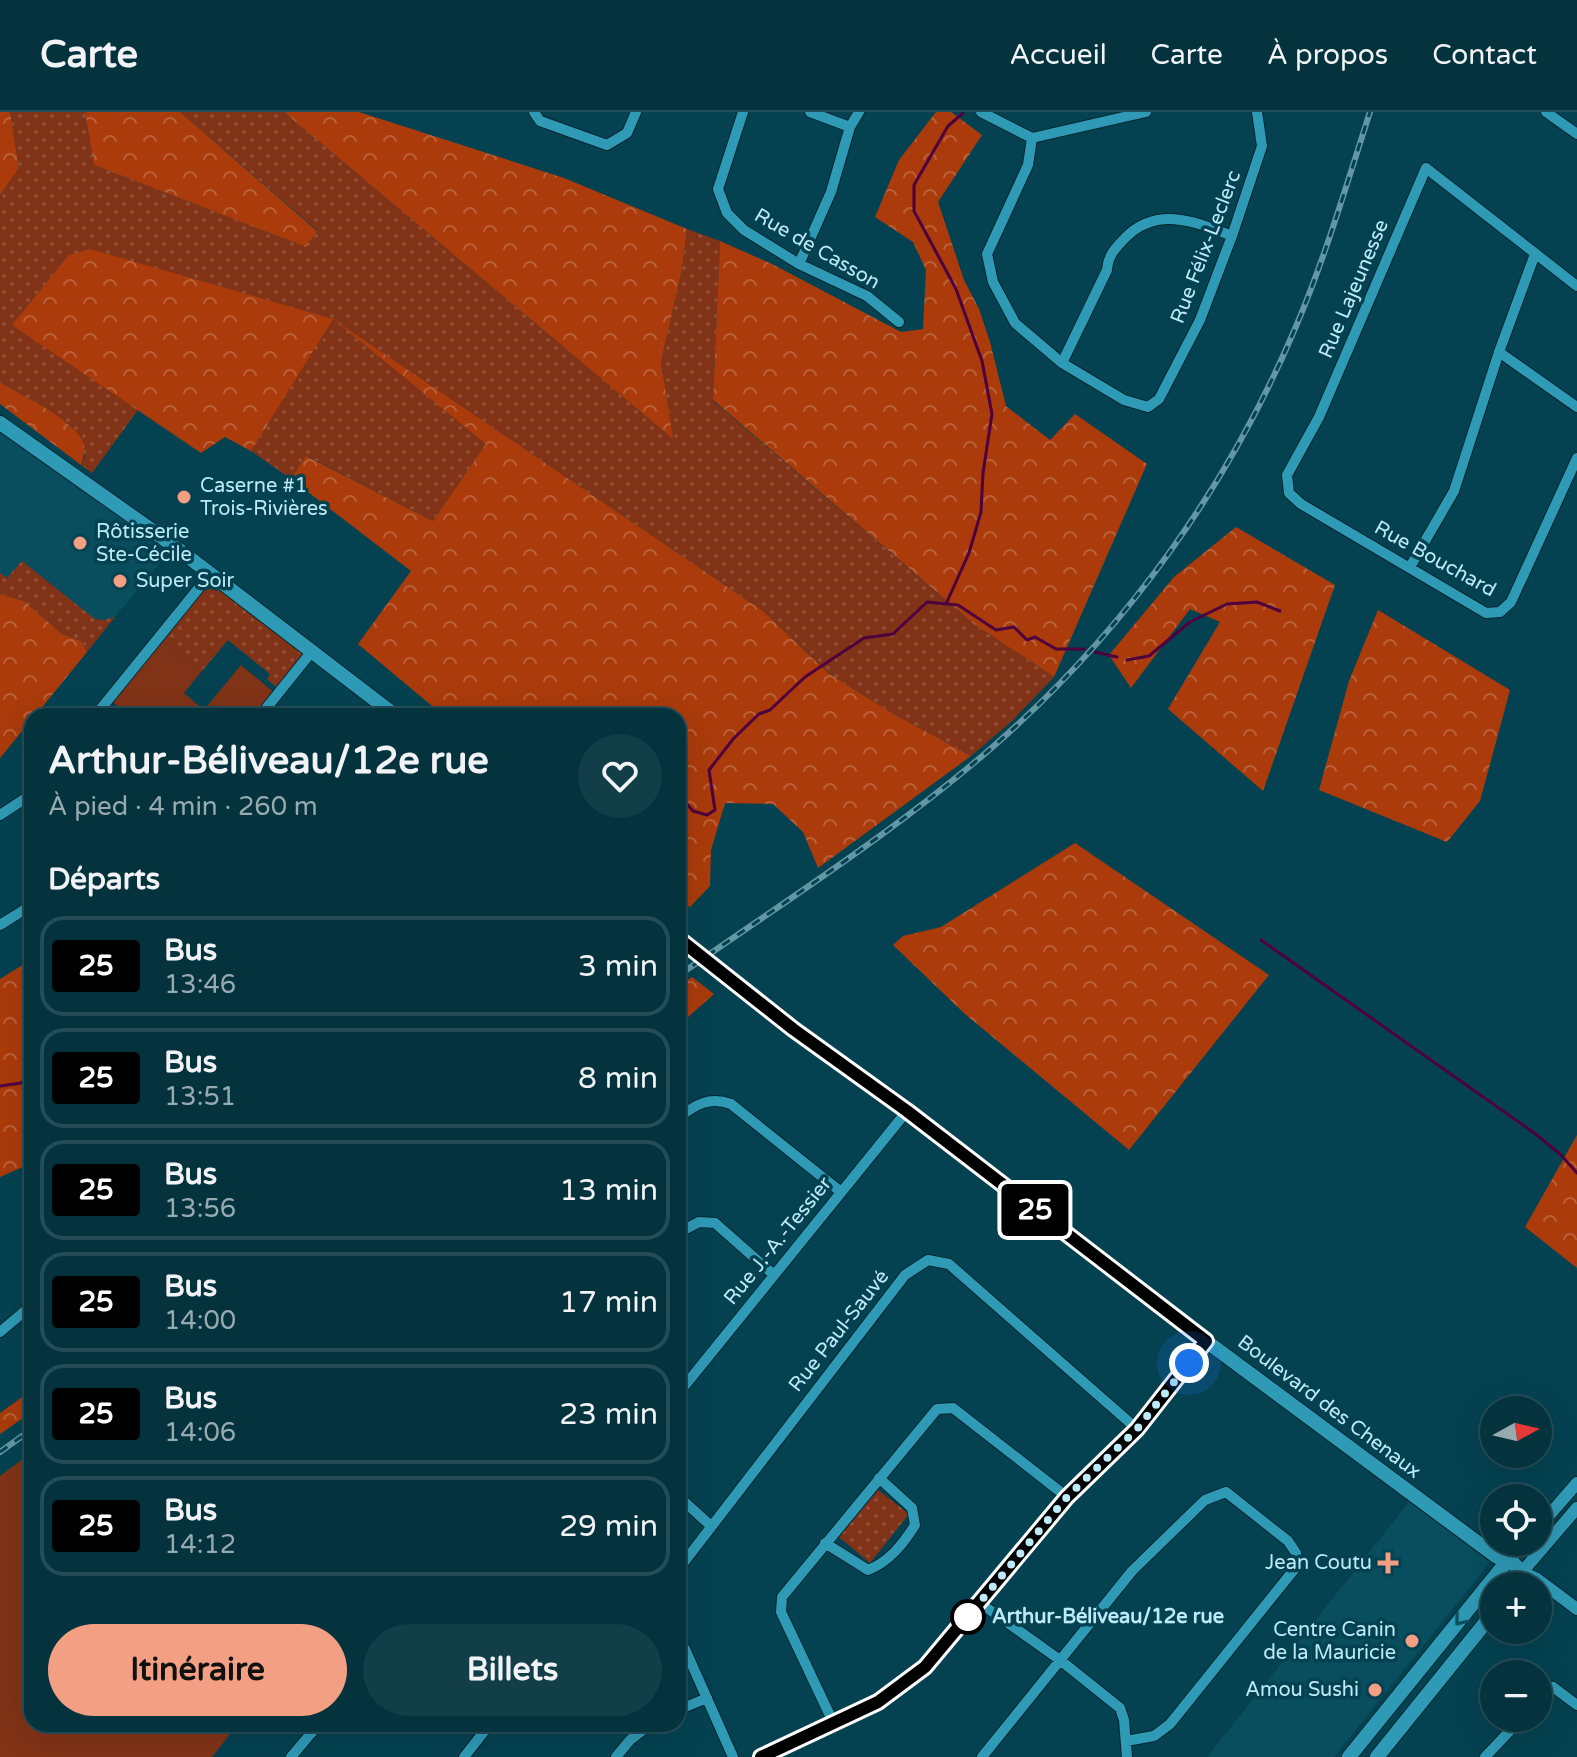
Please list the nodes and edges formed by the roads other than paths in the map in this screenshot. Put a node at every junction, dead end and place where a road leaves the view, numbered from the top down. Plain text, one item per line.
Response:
1 (534, 112) edge
2 (636, 112) edge
3 (743, 112) edge
4 (810, 112) edge
5 (859, 112) edge
6 (981, 112) edge
7 (1146, 112) edge
8 (1257, 112) edge
9 (1546, 112) edge
10 (1123, 115) edge
11 (850, 127) junction
12 (1577, 134) edge
13 (1032, 138) junction
14 (1232, 236) junction
15 (1535, 254) junction
16 (799, 264) junction
17 (1577, 286) edge
18 (899, 322) dead end
19 (1499, 352) junction
20 (1062, 363) junction
21 (1577, 407) edge
22 (0, 423) edge
23 (1577, 458) edge
24 (1289, 493) joint
25 (1410, 567) junction
26 (211, 573) junction
27 (313, 650) junction
28 (101, 708) edge
29 (266, 708) edge
30 (386, 708) edge
31 (24, 799) edge
32 (0, 815) edge
33 (24, 910) edge
34 (0, 925) edge
35 (686, 944) edge
36 (907, 1111) junction
37 (686, 1113) edge
38 (841, 1192) junction
39 (686, 1229) edge
40 (774, 1275) junction
41 (24, 1312) edge
42 (0, 1332) edge
43 (1206, 1341) junction
44 (686, 1384) edge
45 (1137, 1429) junction
46 (879, 1478) junction
47 (1577, 1483) edge
48 (1067, 1497) junction
49 (686, 1503) edge
50 (1577, 1508) edge
51 (1552, 1512) edge
52 (711, 1526) junction
53 (825, 1543) junction
54 (1512, 1556) edge
55 (686, 1559) edge
56 (1509, 1559) junction
57 (1516, 1572) edge
58 (1525, 1572) edge
59 (1552, 1590) edge
60 (980, 1603) junction
61 (1577, 1609) edge
62 (1480, 1629) edge
63 (686, 1651) edge
64 (1060, 1660) junction
65 (1552, 1688) edge
66 (707, 1698) junction
67 (1577, 1705) edge
68 (686, 1707) edge
69 (834, 1724) junction
70 (312, 1732) edge
71 (484, 1732) edge
72 (640, 1732) edge
73 (1509, 1732) edge
74 (1126, 1741) junction
75 (291, 1757) edge
76 (464, 1757) edge
77 (616, 1757) edge
78 (733, 1757) edge
79 (761, 1757) edge
80 (982, 1757) edge
81 (1127, 1757) edge
82 (1349, 1757) edge
83 (1377, 1757) edge
84 (1485, 1757) edge

1 - 2 street
3 - 16 street, Rue de Casson
4 - 11 street
5 - 11 street
6 - 13 street
7 - 10 street
8 - 14 street, Rue Félix-Leclerc
9 - 12 street
10 - 13 street
11 - 16 street
13 - 20 street, Rue Félix-Leclerc
14 - 20 street
14 - 20 street, Rue Félix-Leclerc
15 - 17 street
15 - 19 street
15 - 24 street, Rue Lajeunesse
16 - 18 street, Rue de Casson
19 - 21 street
19 - 25 street
22 - 26 main road
23 - 25 street, Rue Bouchard
24 - 25 street, Rue Bouchard
26 - 27 main road
26 - 28 street
27 - 29 street
27 - 30 main road
31 - 32 street
33 - 34 street
35 - 36 main road, Boulevard des Chenaux
36 - 38 street, Rue J.-A.-Tessier
36 - 43 main road, Boulevard des Chenaux
37 - 38 street
38 - 40 street, Rue J.-A.-Tessier
39 - 40 street
40 - 44 street, Rue J.-A.-Tessier
41 - 42 street
43 - 45 street
43 - 56 main road, Boulevard des Chenaux
45 - 48 street
45 - 52 street, Rue Paul-Sauvé
46 - 48 street
46 - 53 street
46 - 53 street
47 - 51 street
48 - 60 street
49 - 52 street
50 - 58 street
52 - 55 street, Rue Paul-Sauvé
53 - 69 street
54 - 56 street
56 - 57 main road, Boulevard des Chenaux
56 -> 82 main road
59 - 61 street, Boulevard des Chenaux
60 - 64 street
60 - 69 street
62 - 83 main road
63 - 66 street
64 - 74 street
64 - 74 street
64 - 80 street
65 - 67 street
66 - 68 street
66 - 78 street
69 - 79 street
70 - 75 street
71 - 76 street
72 - 77 street
73 - 84 street
74 - 81 street

